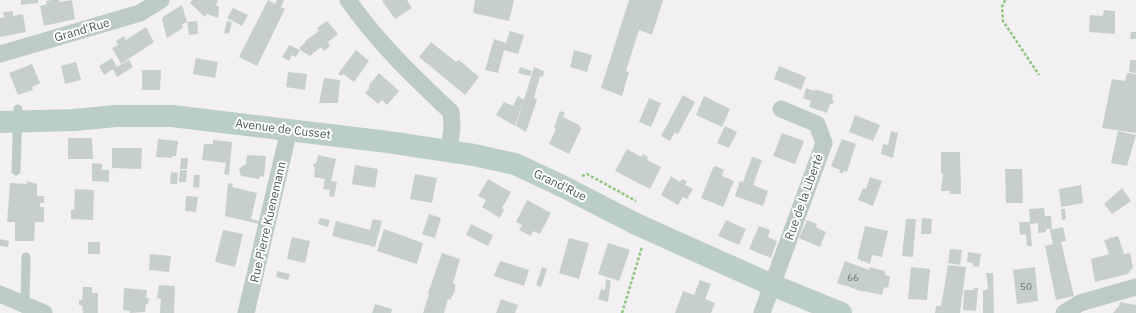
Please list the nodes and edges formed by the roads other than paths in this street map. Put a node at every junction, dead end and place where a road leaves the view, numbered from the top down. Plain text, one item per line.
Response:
1 (161, 0) edge
2 (348, 0) edge
3 (0, 54) edge
4 (781, 109) dead end
5 (9, 115) edge
6 (289, 130) junction
7 (449, 151) junction
8 (16, 171) dead end
9 (26, 257) dead end
10 (772, 285) junction
11 (1136, 287) edge
12 (0, 294) edge
13 (25, 305) junction
14 (44, 313) edge
15 (246, 313) edge
16 (762, 313) edge
17 (841, 313) edge
18 (1064, 313) edge

1 - 3 street, Grand'Rue
2 - 7 street
4 - 10 street, Rue de la Liberté
5 - 6 main road, Avenue de Cusset
5 - 8 lane
6 - 7 main road, Avenue de Cusset
6 - 15 street, Rue Pierre Kuenemann
7 - 10 main road, Grand'Rue
9 - 13 lane
10 - 16 street, Rue de la Liberté
10 - 17 main road, Grand'Rue
11 - 18 street
12 - 13 street
13 - 14 street

